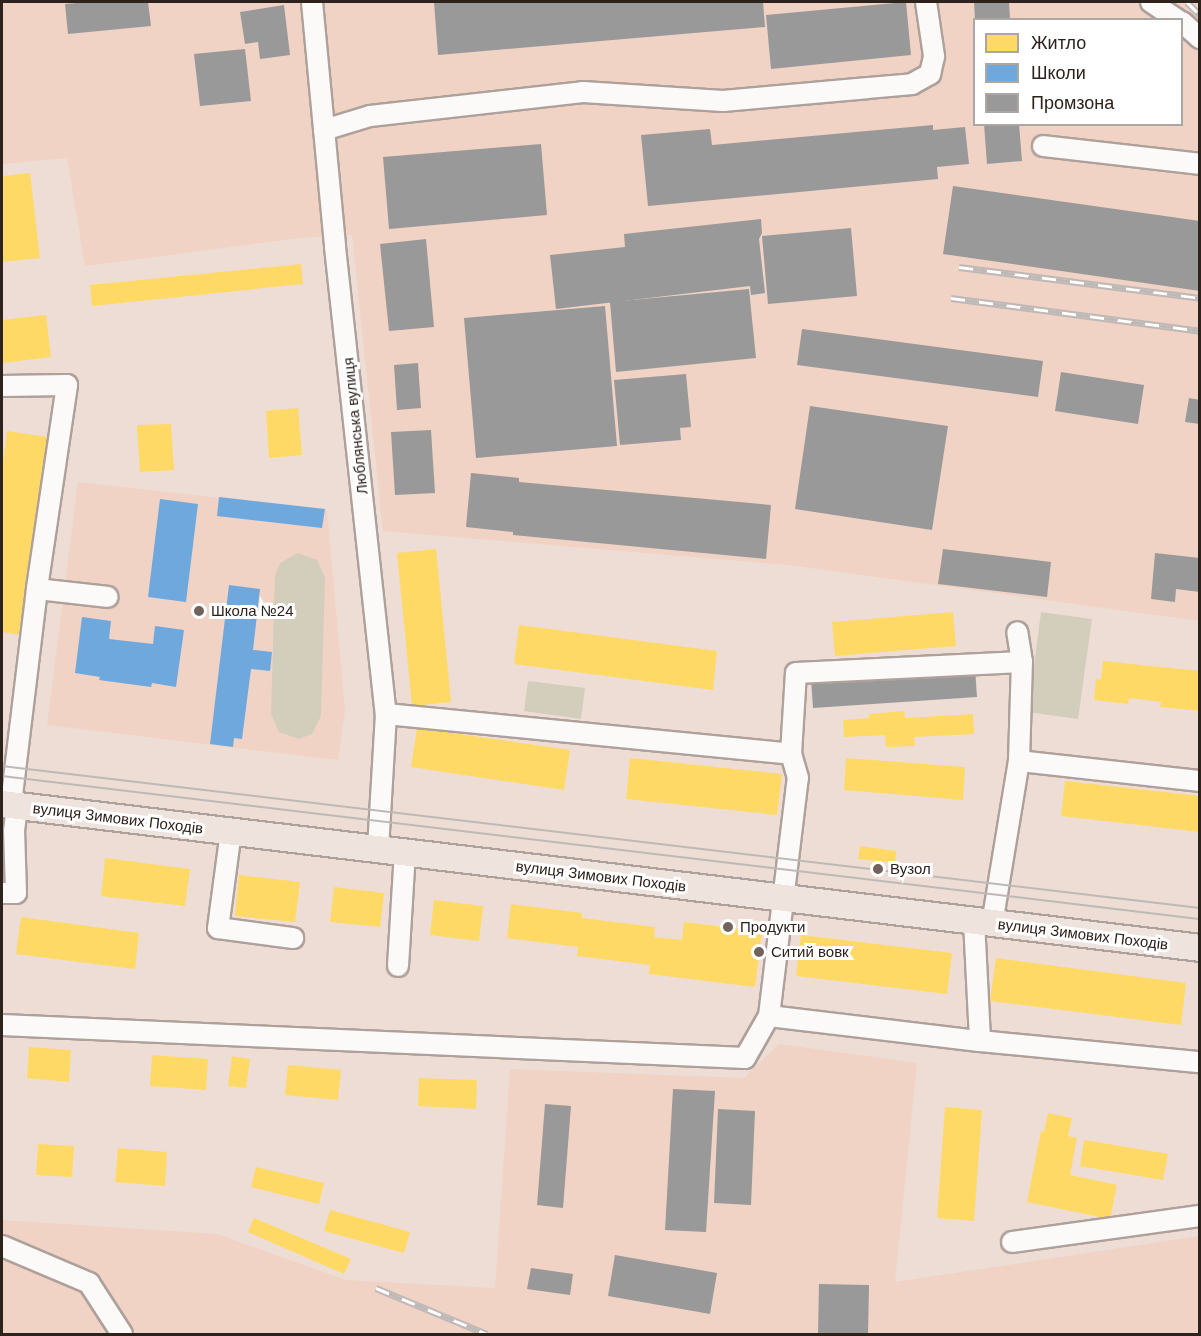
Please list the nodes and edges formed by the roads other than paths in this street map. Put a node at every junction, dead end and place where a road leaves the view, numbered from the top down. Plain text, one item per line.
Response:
1 (312, 2) edge
2 (926, 2) edge
3 (1151, 2) edge
4 (1175, 18) edge
5 (1183, 23) edge
6 (1200, 38) edge
7 (324, 130) junction
8 (1043, 146) dead end
9 (1200, 164) edge
10 (2, 386) edge
11 (37, 589) junction
12 (108, 597) dead end
13 (1017, 632) dead end
14 (1022, 662) junction
15 (386, 714) junction
16 (791, 754) junction
17 (1019, 761) junction
18 (1200, 781) edge
19 (10, 805) edge
20 (231, 831) junction
21 (378, 850) junction
22 (405, 853) junction
23 (2, 893) edge
24 (784, 898) junction
25 (983, 922) junction
26 (293, 938) dead end
27 (1200, 948) edge
28 (398, 966) dead end
29 (769, 1016) junction
30 (2, 1025) edge
31 (980, 1041) junction
32 (1200, 1062) edge
33 (1200, 1216) edge
34 (1012, 1242) dead end
35 (2, 1246) edge
36 (122, 1335) edge

1 - 7 street, Люблянська вулиця
2 - 7 street
3 - 4 street
5 - 6 street
7 - 15 street, Люблянська вулиця
8 - 9 street
10 - 11 street
11 - 12 street
11 - 19 street
13 - 14 street
14 - 16 street
14 - 17 street
15 - 16 street
15 - 21 street, Люблянська вулиця
16 - 24 street
17 - 18 street
17 - 25 street
19 - 20 main road, вулиця Зимових Походів
19 - 23 street
20 - 21 main road, вулиця Зимових Походів
20 - 26 street
21 - 22 main road, вулиця Зимових Походів
22 - 24 main road, вулиця Зимових Походів
22 - 28 street
24 - 25 main road, вулиця Зимових Походів
24 - 29 street
25 - 27 main road, вулиця Зимових Походів
25 - 31 street
29 - 30 street
29 - 31 street
31 - 32 street
33 - 34 street
35 - 36 street

